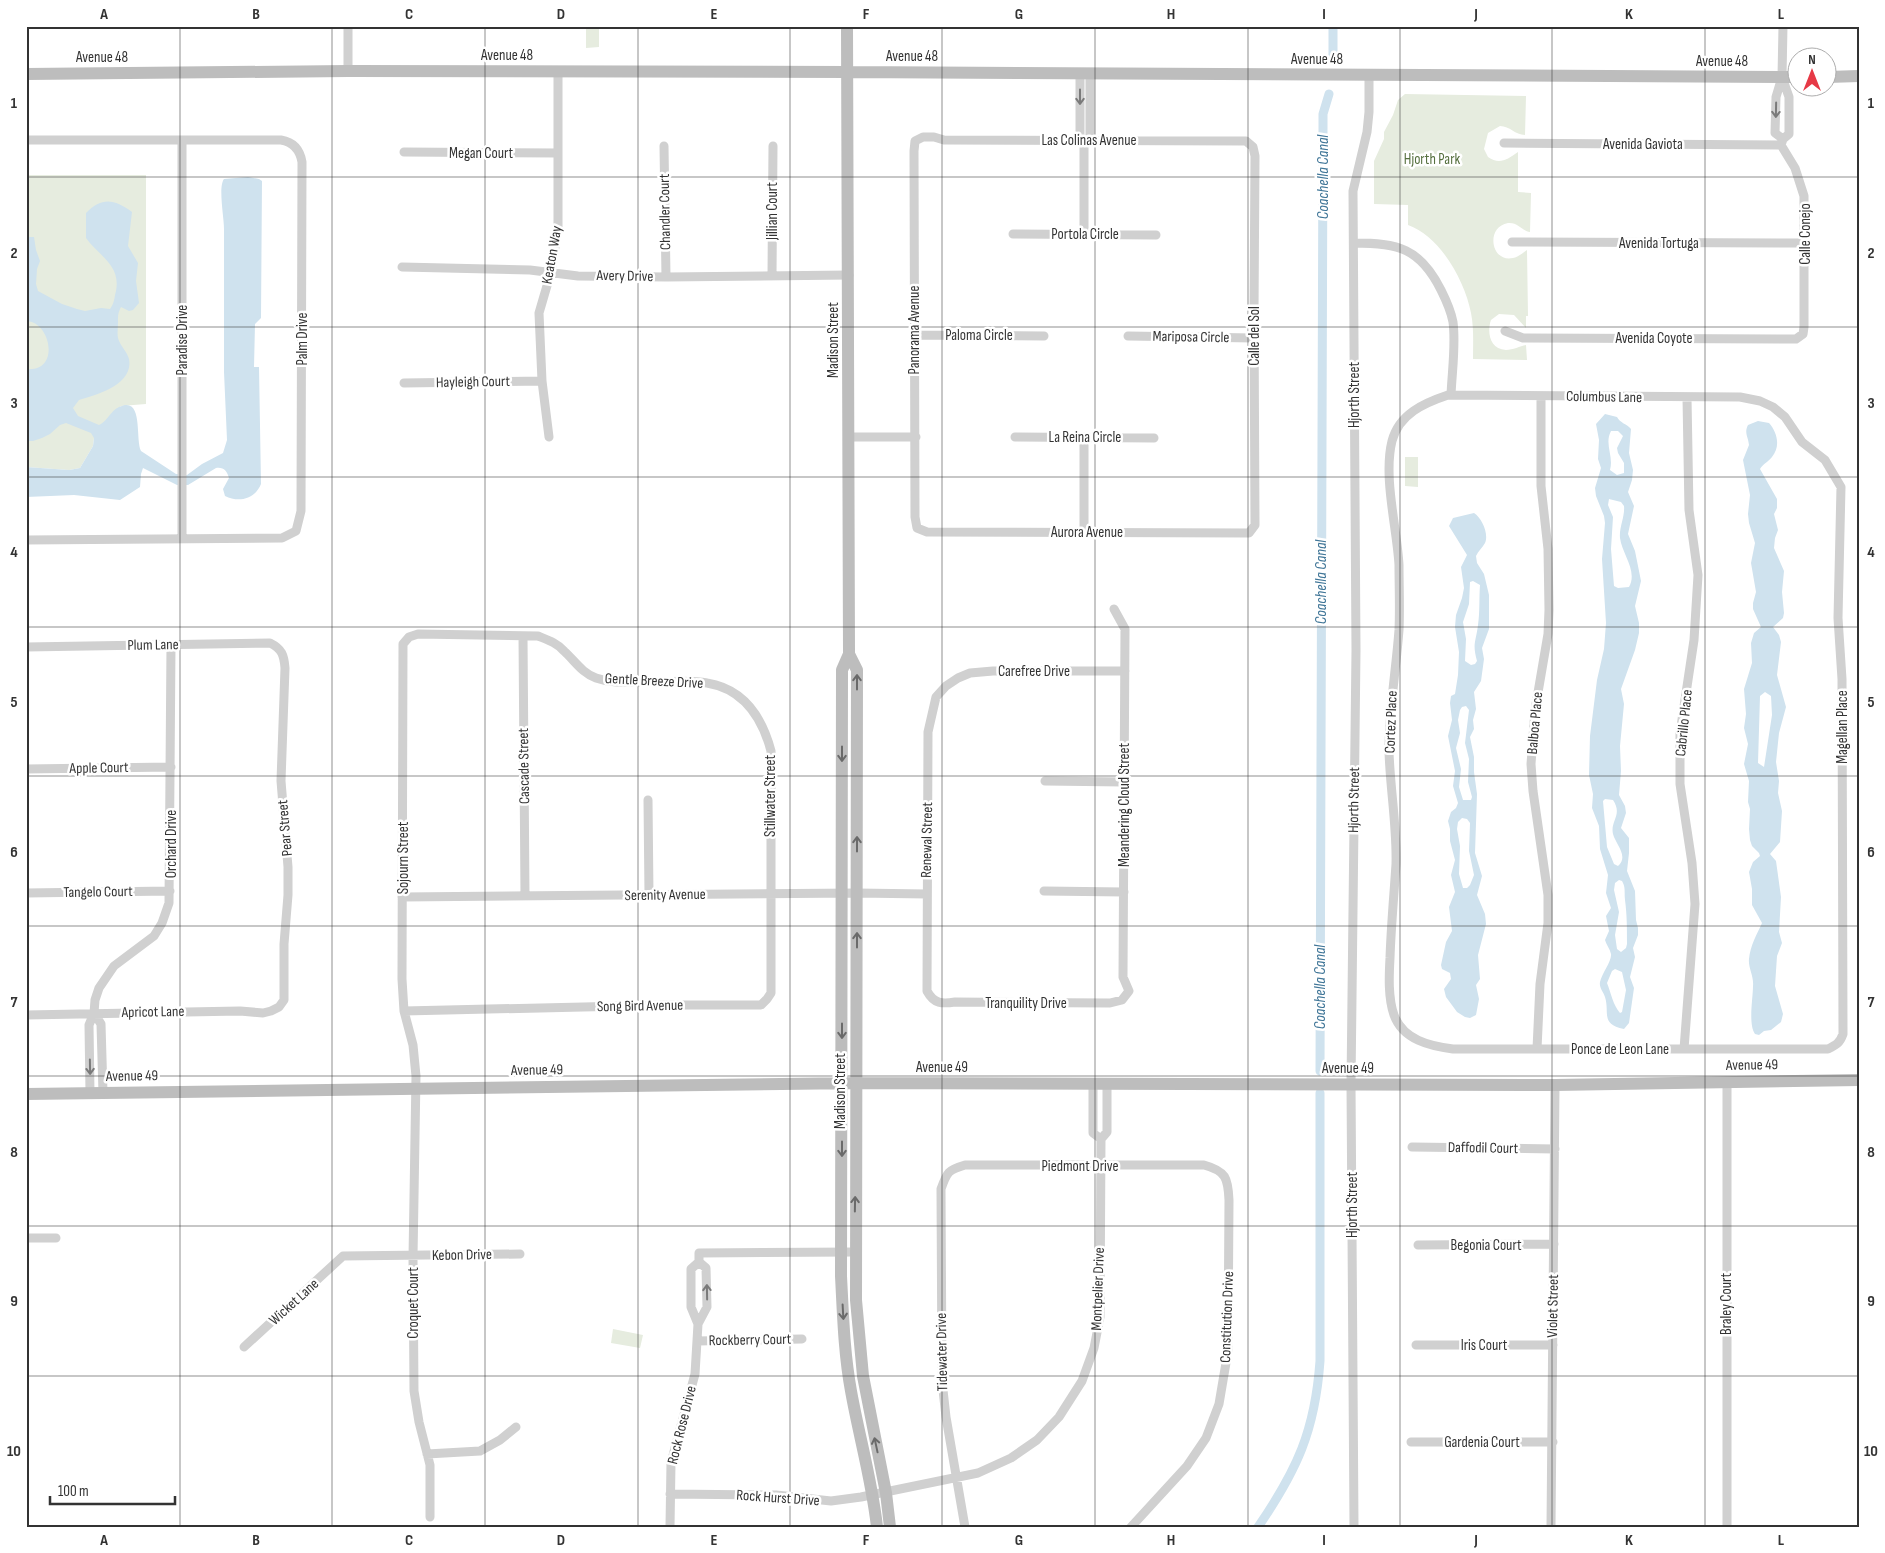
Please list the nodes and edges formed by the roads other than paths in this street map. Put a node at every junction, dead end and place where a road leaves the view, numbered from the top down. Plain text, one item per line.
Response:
1 (348, 26) edge
2 (847, 26) edge
3 (1783, 26) edge
4 (348, 71) junction
5 (558, 72) junction
6 (848, 72) junction
7 (26, 74) edge
8 (1085, 74) junction
9 (1369, 75) junction
10 (1859, 76) edge
11 (1838, 77) edge
12 (1782, 78) junction
13 (1788, 78) edge
14 (923, 137) joint
15 (26, 140) edge
16 (182, 140) junction
17 (1085, 140) junction
18 (1782, 142) junction
19 (1504, 144) dead end
20 (664, 146) dead end
21 (773, 146) dead end
22 (1253, 148) joint
23 (404, 152) dead end
24 (558, 153) junction
25 (1013, 234) dead end
26 (1084, 234) junction
27 (1156, 235) dead end
28 (1512, 242) dead end
29 (1354, 243) junction
30 (1805, 243) junction
31 (402, 267) dead end
32 (551, 272) junction
33 (849, 275) junction
34 (772, 276) junction
35 (666, 277) junction
36 (1505, 331) dead end
37 (1803, 334) joint
38 (914, 335) junction
39 (1044, 336) dead end
40 (1128, 336) dead end
41 (1254, 338) junction
42 (542, 381) junction
43 (404, 383) dead end
44 (1451, 395) junction
45 (1541, 396) junction
46 (1687, 398) junction
47 (1407, 416) joint
48 (1793, 431) joint
49 (549, 437) dead end
50 (849, 437) junction
51 (916, 437) junction
52 (1015, 437) dead end
53 (1084, 437) junction
54 (1154, 438) dead end
55 (1256, 525) joint
56 (916, 528) joint
57 (1084, 532) junction
58 (182, 539) junction
59 (26, 540) edge
60 (1114, 609) dead end
61 (418, 634) joint
62 (523, 636) junction
63 (170, 645) junction
64 (26, 647) edge
65 (279, 648) joint
66 (849, 654) junction
67 (1125, 671) junction
68 (946, 686) joint
69 (749, 704) joint
70 (171, 767) junction
71 (26, 769) edge
72 (1045, 781) dead end
73 (1124, 782) junction
74 (648, 800) dead end
75 (170, 891) junction
76 (1044, 891) dead end
77 (1124, 892) junction
78 (26, 893) edge
79 (841, 893) junction
80 (856, 893) junction
81 (770, 894) junction
82 (927, 894) junction
83 (649, 895) junction
84 (525, 896) junction
85 (402, 897) junction
86 (930, 998) joint
87 (1122, 1000) joint
88 (279, 1007) joint
89 (404, 1011) junction
90 (94, 1013) junction
91 (26, 1015) edge
92 (1404, 1029) joint
93 (1840, 1042) joint
94 (1537, 1049) junction
95 (1684, 1049) junction
96 (1859, 1080) edge
97 (1727, 1082) junction
98 (842, 1083) junction
99 (856, 1083) junction
100 (1093, 1083) junction
101 (1107, 1083) junction
102 (1351, 1084) junction
103 (1555, 1085) junction
104 (416, 1088) junction
105 (97, 1093) junction
106 (26, 1094) edge
107 (1107, 1114) junction
108 (1093, 1115) junction
109 (1101, 1139) junction
110 (1412, 1147) dead end
111 (1555, 1149) junction
112 (1100, 1166) junction
113 (1218, 1169) joint
114 (946, 1175) joint
115 (26, 1238) edge
116 (56, 1238) dead end
117 (1554, 1244) junction
118 (1418, 1245) dead end
119 (855, 1252) junction
120 (841, 1253) junction
121 (520, 1254) dead end
122 (343, 1256) joint
123 (413, 1257) junction
124 (699, 1258) junction
125 (698, 1324) junction
126 (802, 1339) dead end
127 (697, 1340) junction
128 (1416, 1345) dead end
129 (1553, 1345) junction
130 (244, 1347) dead end
131 (516, 1426) dead end
132 (1411, 1442) dead end
133 (1553, 1442) junction
134 (427, 1454) junction
135 (957, 1478) junction
136 (886, 1493) junction
137 (670, 1494) junction
138 (873, 1495) junction
139 (430, 1517) dead end
140 (670, 1527) edge
141 (877, 1527) edge
142 (890, 1527) edge
143 (965, 1527) edge
144 (1131, 1527) edge
145 (1354, 1527) edge
146 (1551, 1527) edge
147 (1727, 1527) edge

1 - 4 street
2 - 6 main road, Madison Street
3 - 12 street
4 - 5 main road, Avenue 48
4 - 7 main road, Avenue 48
5 - 6 main road, Avenue 48
5 - 24 street, Keaton Way
6 - 8 main road, Avenue 48
6 - 33 main road, Madison Street
8 - 9 main road, Avenue 48
8 - 17 street
9 - 12 main road, Avenue 48
9 - 29 street, Hjorth Street
10 - 11 main road
12 - 13 main road, Avenue 48
12 -> 18 street, Calle Conejo
12 - 18 street
14 - 17 street, Las Colinas Avenue
14 - 38 street, Panorama Avenue
15 - 16 street, Palm Drive
16 - 58 street, Paradise Drive
16 - 58 street, Palm Drive
17 - 22 street, Las Colinas Avenue
17 - 26 street
18 - 19 street, Avenida Gaviota
18 - 30 street, Calle Conejo
20 - 35 street, Chandler Court
21 - 34 street, Jillian Court
22 - 41 street, Calle del Sol
23 - 24 street, Megan Court
24 - 32 street, Keaton Way
25 - 26 street, Portola Circle
26 - 27 street, Portola Circle
28 - 30 street, Avenida Tortuga
29 - 44 street
29 - 102 street, Hjorth Street
30 - 37 street, Calle Conejo
31 - 32 street, Avery Drive
32 - 35 street, Avery Drive
32 - 42 street, Keaton Way
33 - 34 street, Avery Drive
33 - 50 main road, Madison Street
34 - 35 street, Avery Drive
36 - 37 street, Avenida Coyote
38 - 39 street, Paloma Circle
38 - 51 street, Panorama Avenue
40 - 41 street, Mariposa Circle
41 - 55 street, Calle del Sol
42 - 43 street, Hayleigh Court
42 - 49 street, Keaton Way
44 - 45 street, Columbus Lane
44 - 47 street, Columbus Lane
45 - 46 street, Columbus Lane
45 - 94 street, Balboa Place
46 - 48 street, Columbus Lane
46 - 95 street, Cabrillo Place
47 - 92 street, Cortez Place
48 - 93 street, Magellan Place
50 - 51 street
50 - 66 main road, Madison Street
51 - 56 street, Panorama Avenue
52 - 53 street, La Reina Circle
53 - 54 street, La Reina Circle
53 - 57 street
55 - 57 street, Aurora Avenue
56 - 57 street, Aurora Avenue
58 - 59 street, Palm Drive
60 - 67 street, Meandering Cloud Street
61 - 62 street, Gentle Breeze Drive
61 - 85 street, Sojourn Street
62 - 69 street, Gentle Breeze Drive
62 - 84 street, Cascade Street
63 - 64 street, Plum Lane
63 - 65 street, Plum Lane
63 - 70 street, Orchard Drive
65 - 88 street, Pear Street
66 -> 79 main road, Madison Street
80 -> 66 main road, Madison Street
67 - 68 street, Carefree Drive
67 - 73 street, Meandering Cloud Street
68 - 82 street, Renewal Street
69 - 81 street, Stillwater Street
70 - 71 street, Apple Court
70 - 75 street, Orchard Drive
72 - 73 street
73 - 77 street, Meandering Cloud Street
74 - 83 street
75 - 78 street, Tangelo Court
75 - 90 street, Orchard Drive
76 - 77 street
77 - 87 street, Meandering Cloud Street
79 - 80 street, Serenity Avenue
79 - 81 street, Serenity Avenue
79 -> 98 main road, Madison Street
80 - 82 street, Serenity Avenue
99 -> 80 main road, Madison Street
81 - 83 street, Serenity Avenue
81 - 89 street, Song Bird Avenue
82 - 86 street, Renewal Street
83 - 84 street, Serenity Avenue
84 - 85 street, Serenity Avenue
85 - 89 street, Sojourn Street
86 - 87 street, Tranquility Drive
88 - 90 street, Apricot Lane
89 - 104 street, Sojourn Street
90 - 91 street, Apricot Lane
90 - 105 street
92 - 94 street, Ponce de Leon Lane
93 - 95 street, Ponce de Leon Lane
94 - 95 street, Ponce de Leon Lane
96 - 97 main road, Avenue 49
97 - 103 main road, Avenue 49
97 - 147 street, Braley Court
98 - 99 main road, Avenue 49
98 - 104 main road, Avenue 49
98 -> 120 main road, Madison Street
99 - 100 main road, Avenue 49
119 -> 99 main road, Madison Street
100 - 101 main road, Avenue 49
100 - 108 street, Montpelier Drive
101 - 102 main road, Avenue 49
101 - 107 street, Montpelier Drive
102 - 103 main road, Avenue 49
102 - 145 street, Hjorth Street
103 - 111 street, Violet Street
104 - 105 main road, Avenue 49
104 - 123 street, Croquet Court
105 - 106 main road, Avenue 49
107 - 108 street
107 - 109 street, Montpelier Drive
108 - 109 street, Montpelier Drive
109 - 112 street, Montpelier Drive
110 - 111 street, Daffodil Court
111 - 117 street, Violet Street
112 - 113 street, Piedmont Drive
112 - 114 street, Piedmont Drive
112 - 135 street, Montpelier Drive
113 - 144 street, Constitution Drive
114 - 135 street, Tidewater Drive
115 - 116 street
117 - 118 street, Begonia Court
117 - 129 street, Violet Street
119 - 120 street
136 -> 119 main road, Madison Street
120 - 124 street
120 -> 138 main road, Madison Street
121 - 123 street, Kebon Drive
122 - 123 street, Kebon Drive
122 - 130 street, Wicket Lane
123 - 134 street, Croquet Court
124 - 125 street, Rock Rose Drive
125 -> 124 street, Rock Rose Drive
125 - 127 street, Rock Rose Drive
126 - 127 street, Rockberry Court
127 - 137 street, Rock Rose Drive
128 - 129 street, Iris Court
129 - 133 street, Violet Street
131 - 134 street
132 - 133 street, Gardenia Court
133 - 146 street, Violet Street
134 - 139 street, Croquet Court
135 - 136 street, Montpelier Drive
135 - 143 street, Tidewater Drive
136 - 138 street, Rock Hurst Drive
136 - 142 main road, Madison Street
137 - 138 street, Rock Hurst Drive
137 - 140 street, Rock Rose Drive
138 - 141 main road, Madison Street

